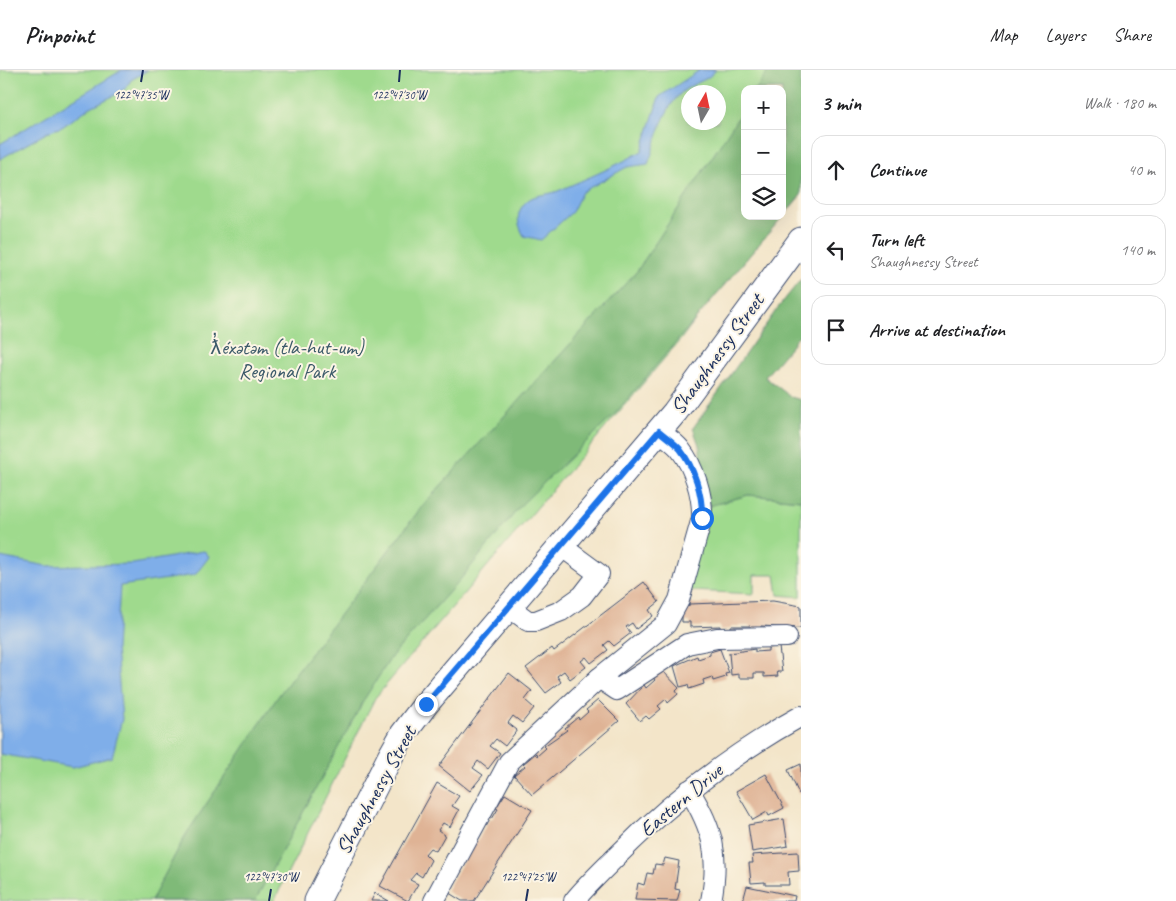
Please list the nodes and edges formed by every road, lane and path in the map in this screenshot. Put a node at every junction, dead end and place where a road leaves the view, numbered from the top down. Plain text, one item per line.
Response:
1 (801, 240) edge
2 (659, 431) junction
3 (561, 546) junction
4 (509, 607) junction
5 (787, 637) dead end
6 (599, 678) junction
7 (801, 716) edge
8 (689, 790) junction
9 (317, 901) edge
10 (434, 901) edge
11 (574, 901) edge
12 (711, 901) edge

1 - 2 main road, Shaughnessy Street
2 - 3 main road, Shaughnessy Street
2 - 6 street
3 - 4 main road, Shaughnessy Street
3 - 4 street
4 - 9 main road, Shaughnessy Street
5 - 6 street
6 - 10 street
7 - 8 street, Eastern Drive
8 - 11 street, Eastern Drive
8 - 12 street

